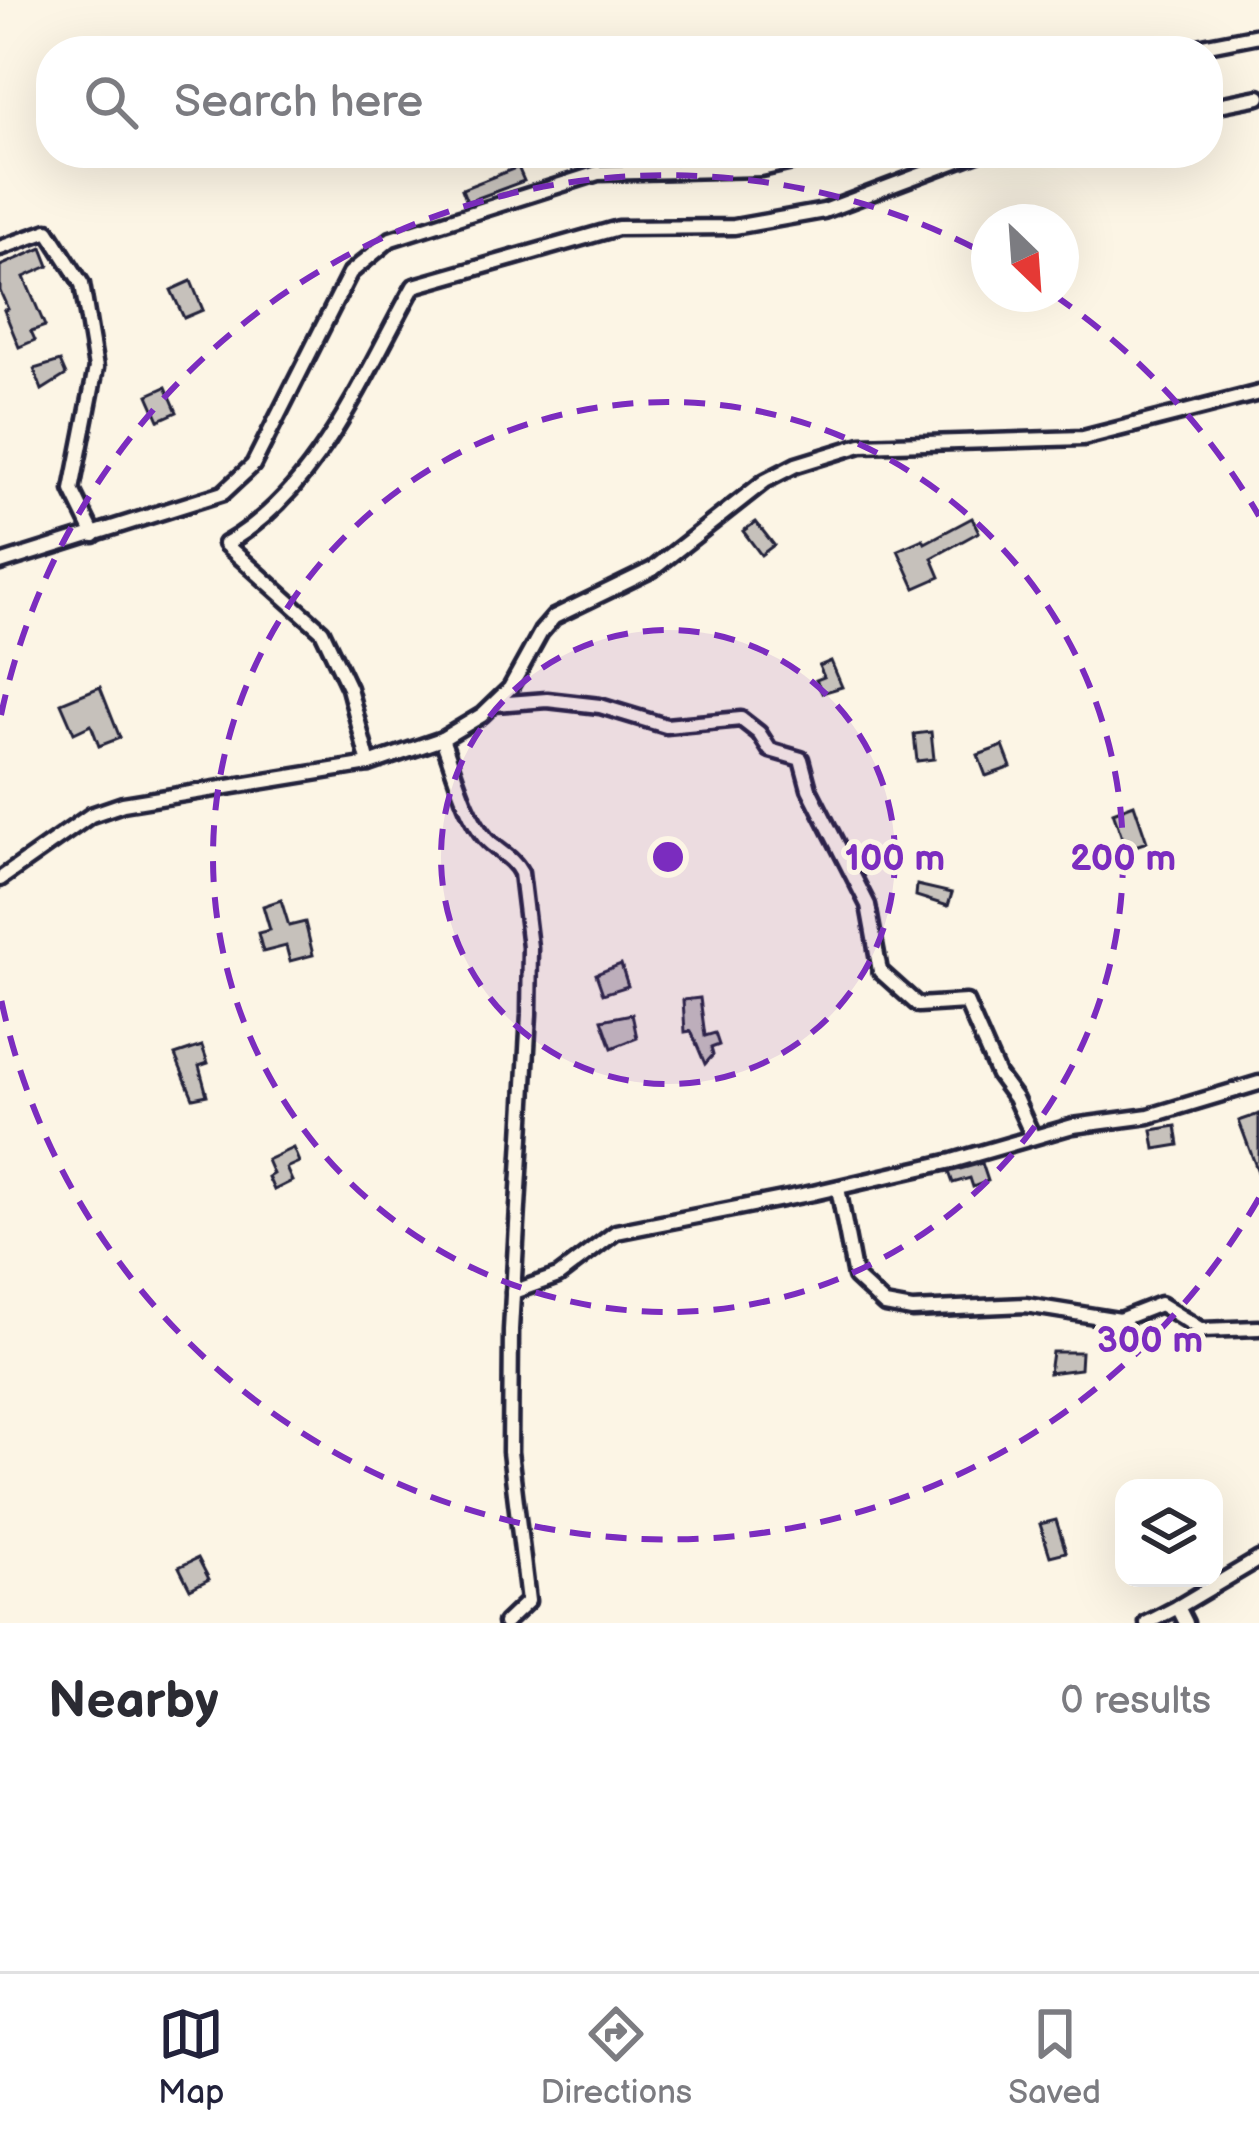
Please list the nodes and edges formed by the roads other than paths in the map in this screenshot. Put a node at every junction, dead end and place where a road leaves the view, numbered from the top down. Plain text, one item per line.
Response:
1 (1259, 35) edge
2 (1223, 42) edge
3 (1259, 97) edge
4 (1223, 104) edge
5 (765, 168) edge
6 (938, 168) edge
7 (0, 248) edge
8 (1259, 393) edge
9 (94, 535) junction
10 (0, 563) edge
11 (494, 704) junction
12 (442, 739) junction
13 (369, 764) junction
14 (0, 879) edge
15 (1259, 1083) edge
16 (1033, 1137) junction
17 (838, 1188) junction
18 (513, 1292) junction
19 (1259, 1328) edge
20 (1259, 1559) edge
21 (1178, 1606) junction
22 (505, 1623) edge
23 (1147, 1623) edge
24 (1186, 1623) edge

1 - 2 street
3 - 4 street
5 - 9 street
6 - 13 street
7 - 9 street
8 - 11 street
9 - 10 street
11 - 12 street
11 - 16 street
12 - 13 street
12 - 18 street
13 - 14 street
15 - 16 street
16 - 17 street
17 - 18 street
17 - 19 street
18 - 22 street
20 - 21 street
21 - 23 street
21 - 24 street

